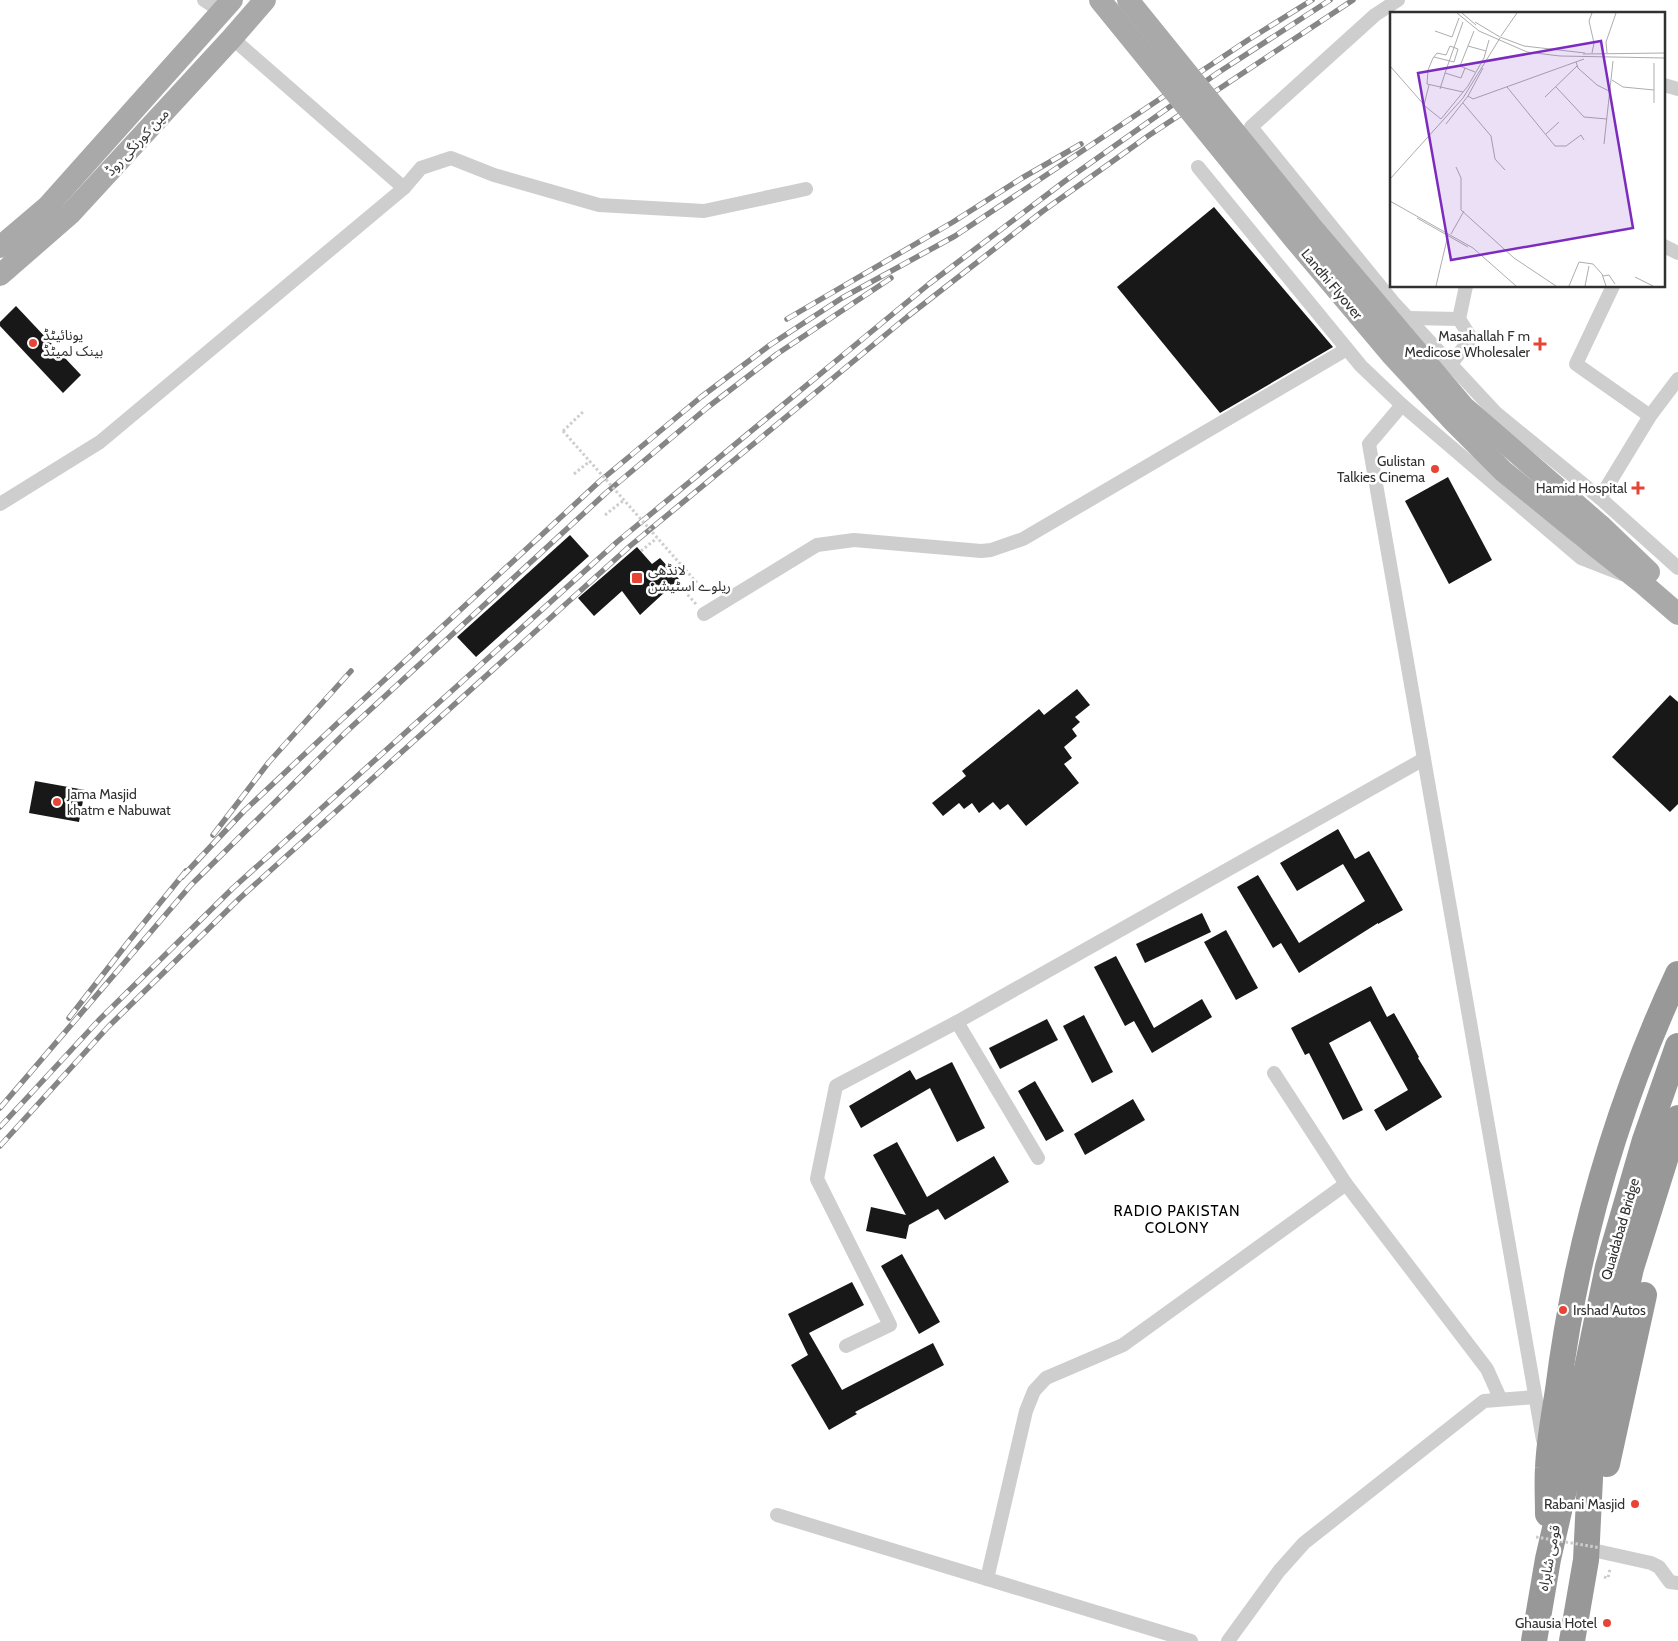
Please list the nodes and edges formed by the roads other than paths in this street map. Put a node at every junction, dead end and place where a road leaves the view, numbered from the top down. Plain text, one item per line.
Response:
1 (265, 0) edge
2 (1100, 0) edge
3 (1128, 0) edge
4 (219, 4) edge
5 (1396, 6) edge
6 (232, 38) junction
7 (1198, 167) dead end
8 (404, 188) junction
9 (806, 189) dead end
10 (0, 247) edge
11 (1666, 247) edge
12 (1678, 253) edge
13 (0, 275) edge
14 (1466, 288) edge
15 (1612, 288) edge
16 (1408, 318) junction
17 (1459, 318) junction
18 (1347, 349) junction
19 (1451, 364) junction
20 (1678, 379) edge
21 (1402, 404) junction
22 (1650, 416) junction
23 (1600, 498) junction
24 (0, 504) edge
25 (1596, 534) junction
26 (1678, 568) edge
27 (1641, 582) junction
28 (1678, 596) edge
29 (704, 614) dead end
30 (1678, 614) edge
31 (1424, 759) junction
32 (1678, 974) edge
33 (957, 1022) junction
34 (1678, 1046) edge
35 (1274, 1073) dead end
36 (1678, 1118) edge
37 (1038, 1158) dead end
38 (1678, 1174) edge
39 (1346, 1184) junction
40 (846, 1346) dead end
41 (1535, 1396) junction
42 (1500, 1398) junction
43 (1582, 1452) junction
44 (1548, 1468) junction
45 (777, 1515) dead end
46 (1542, 1548) junction
47 (1596, 1553) junction
48 (987, 1579) junction
49 (1678, 1583) edge
50 (1191, 1641) edge
51 (1228, 1641) edge
52 (1534, 1641) edge
53 (1572, 1641) edge

1 - 6 main road, مین کورنگی روڈ
2 - 25 main road, Landhi Flyover, bridge
3 - 25 main road, Landhi Flyover, bridge
4 - 10 main road, مین کورنگی روڈ
5 - 16 street
6 - 8 street
6 - 13 main road, مین کورنگی روڈ
7 - 18 street
8 - 9 street
8 - 24 street
11 - 12 street
14 - 17 street
15 - 22 street
16 - 17 street
16 - 19 street
17 - 19 street
18 - 21 street
18 - 29 street
19 - 23 street
20 - 22 street
21 - 27 street
21 - 31 street
22 - 23 street
23 - 26 street
25 - 27 main road
25 - 28 main road
27 - 30 main road
31 - 33 street
31 - 41 street
32 - 44 highway
33 - 37 street
33 - 40 street
34 - 43 highway, Quaidabad Bridge
35 - 39 street
36 - 43 highway, Quaidabad Bridge
38 - 47 highway
39 - 42 street
39 - 48 street
41 - 42 street
41 - 44 street
42 - 51 street
43 - 46 highway, قومی شاہراہ
43 - 47 highway
44 - 46 highway
45 - 48 street
46 - 52 highway, قومی شاہراہ
47 - 49 street
47 - 53 highway
48 - 50 street

